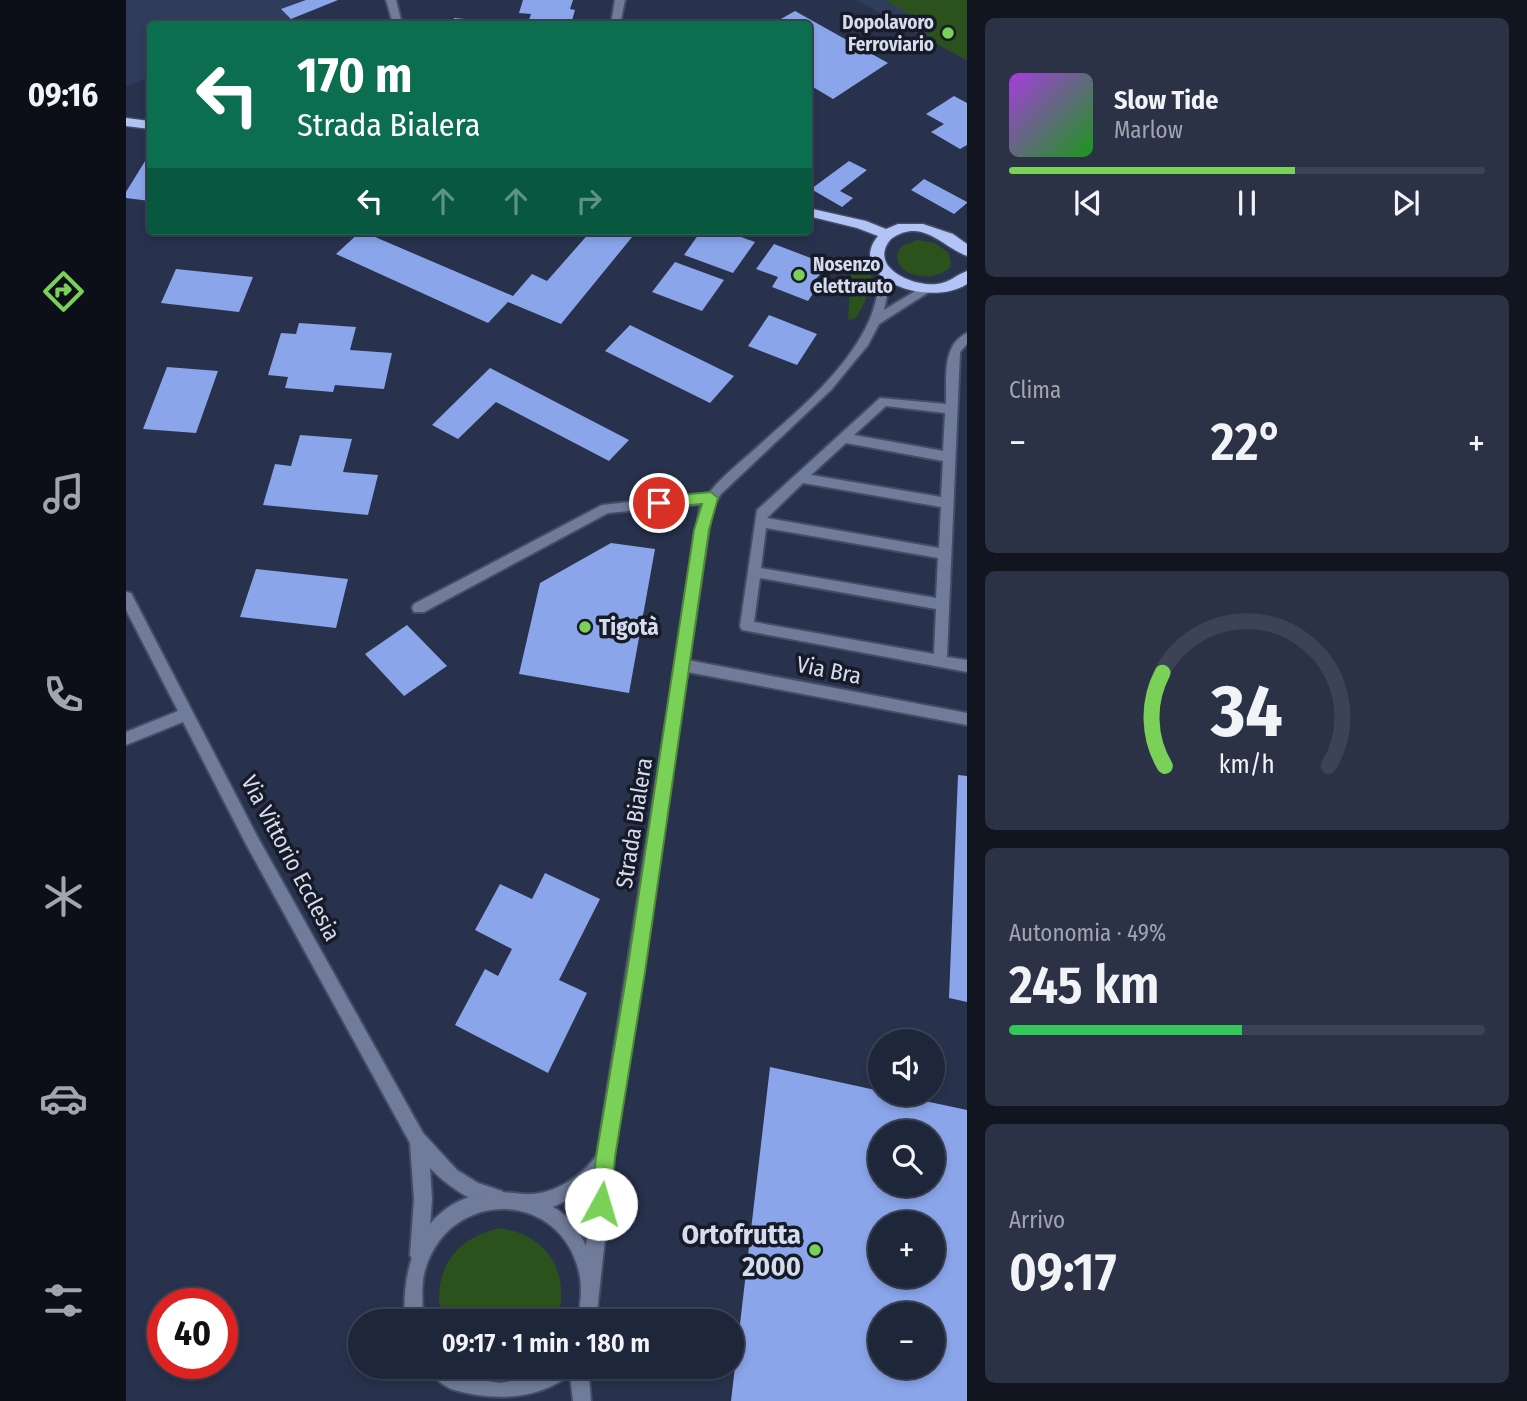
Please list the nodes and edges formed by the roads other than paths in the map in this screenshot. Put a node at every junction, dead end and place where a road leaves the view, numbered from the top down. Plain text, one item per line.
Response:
1 (391, 0) edge
2 (620, 0) edge
3 (397, 21) edge
4 (616, 21) edge
5 (126, 122) edge
6 (147, 125) edge
7 (812, 213) edge
8 (945, 233) junction
9 (888, 235) junction
10 (967, 239) edge
11 (967, 251) edge
12 (887, 274) junction
13 (965, 281) edge
14 (926, 290) junction
15 (875, 321) junction
16 (967, 337) edge
17 (951, 409) junction
18 (843, 438) junction
19 (949, 457) junction
20 (801, 478) junction
21 (711, 498) junction
22 (947, 503) junction
23 (760, 522) junction
24 (945, 554) junction
25 (754, 572) junction
26 (126, 597) edge
27 (942, 605) junction
28 (419, 608) dead end
29 (940, 662) junction
30 (682, 665) junction
31 (967, 666) edge
32 (186, 714) junction
33 (967, 719) edge
34 (126, 739) edge
35 (417, 1139) junction
36 (605, 1157) junction
37 (501, 1198) junction
38 (527, 1202) junction
39 (418, 1264) junction
40 (590, 1293) junction
41 (413, 1309) edge
42 (588, 1309) edge
43 (451, 1379) edge
44 (550, 1379) edge
45 (580, 1379) edge
46 (489, 1397) junction
47 (524, 1401) edge
48 (582, 1401) edge

1 - 3 street
2 - 4 street
5 - 6 main road
7 - 9 main road
8 - 9 main road
8 - 10 main road
8 - 11 main road
9 - 12 main road
12 - 14 main road
12 - 15 street, Strada Bialera
13 - 14 main road
14 - 15 street, Strada Bialera
15 - 21 street, Strada Bialera
16 - 17 street
17 - 18 street
17 - 19 street
18 - 19 street
18 - 20 street
19 - 22 street
20 - 22 street
20 - 23 street
21 - 28 street
21 - 30 street, Strada Bialera
22 - 24 street
23 - 24 street
23 - 25 street
24 - 27 street
25 - 27 street
25 - 29 street
26 - 32 street, Via Vittorio Ecclesia
27 - 29 street
29 - 31 street
30 - 33 street, Via Bra
30 - 36 street, Strada Bialera
32 - 34 street
32 - 35 street, Via Vittorio Ecclesia
35 - 37 street, Via Vittorio Ecclesia
35 - 39 street, Via Vittorio Ecclesia
36 - 38 street
36 - 40 street, Strada Bialera
37 - 38 street
37 - 39 street
38 - 40 street
39 - 41 street, Via Vittorio Ecclesia
40 - 42 street, Strada Bialera
43 - 46 street
44 - 46 street
45 - 48 street
46 - 47 street

